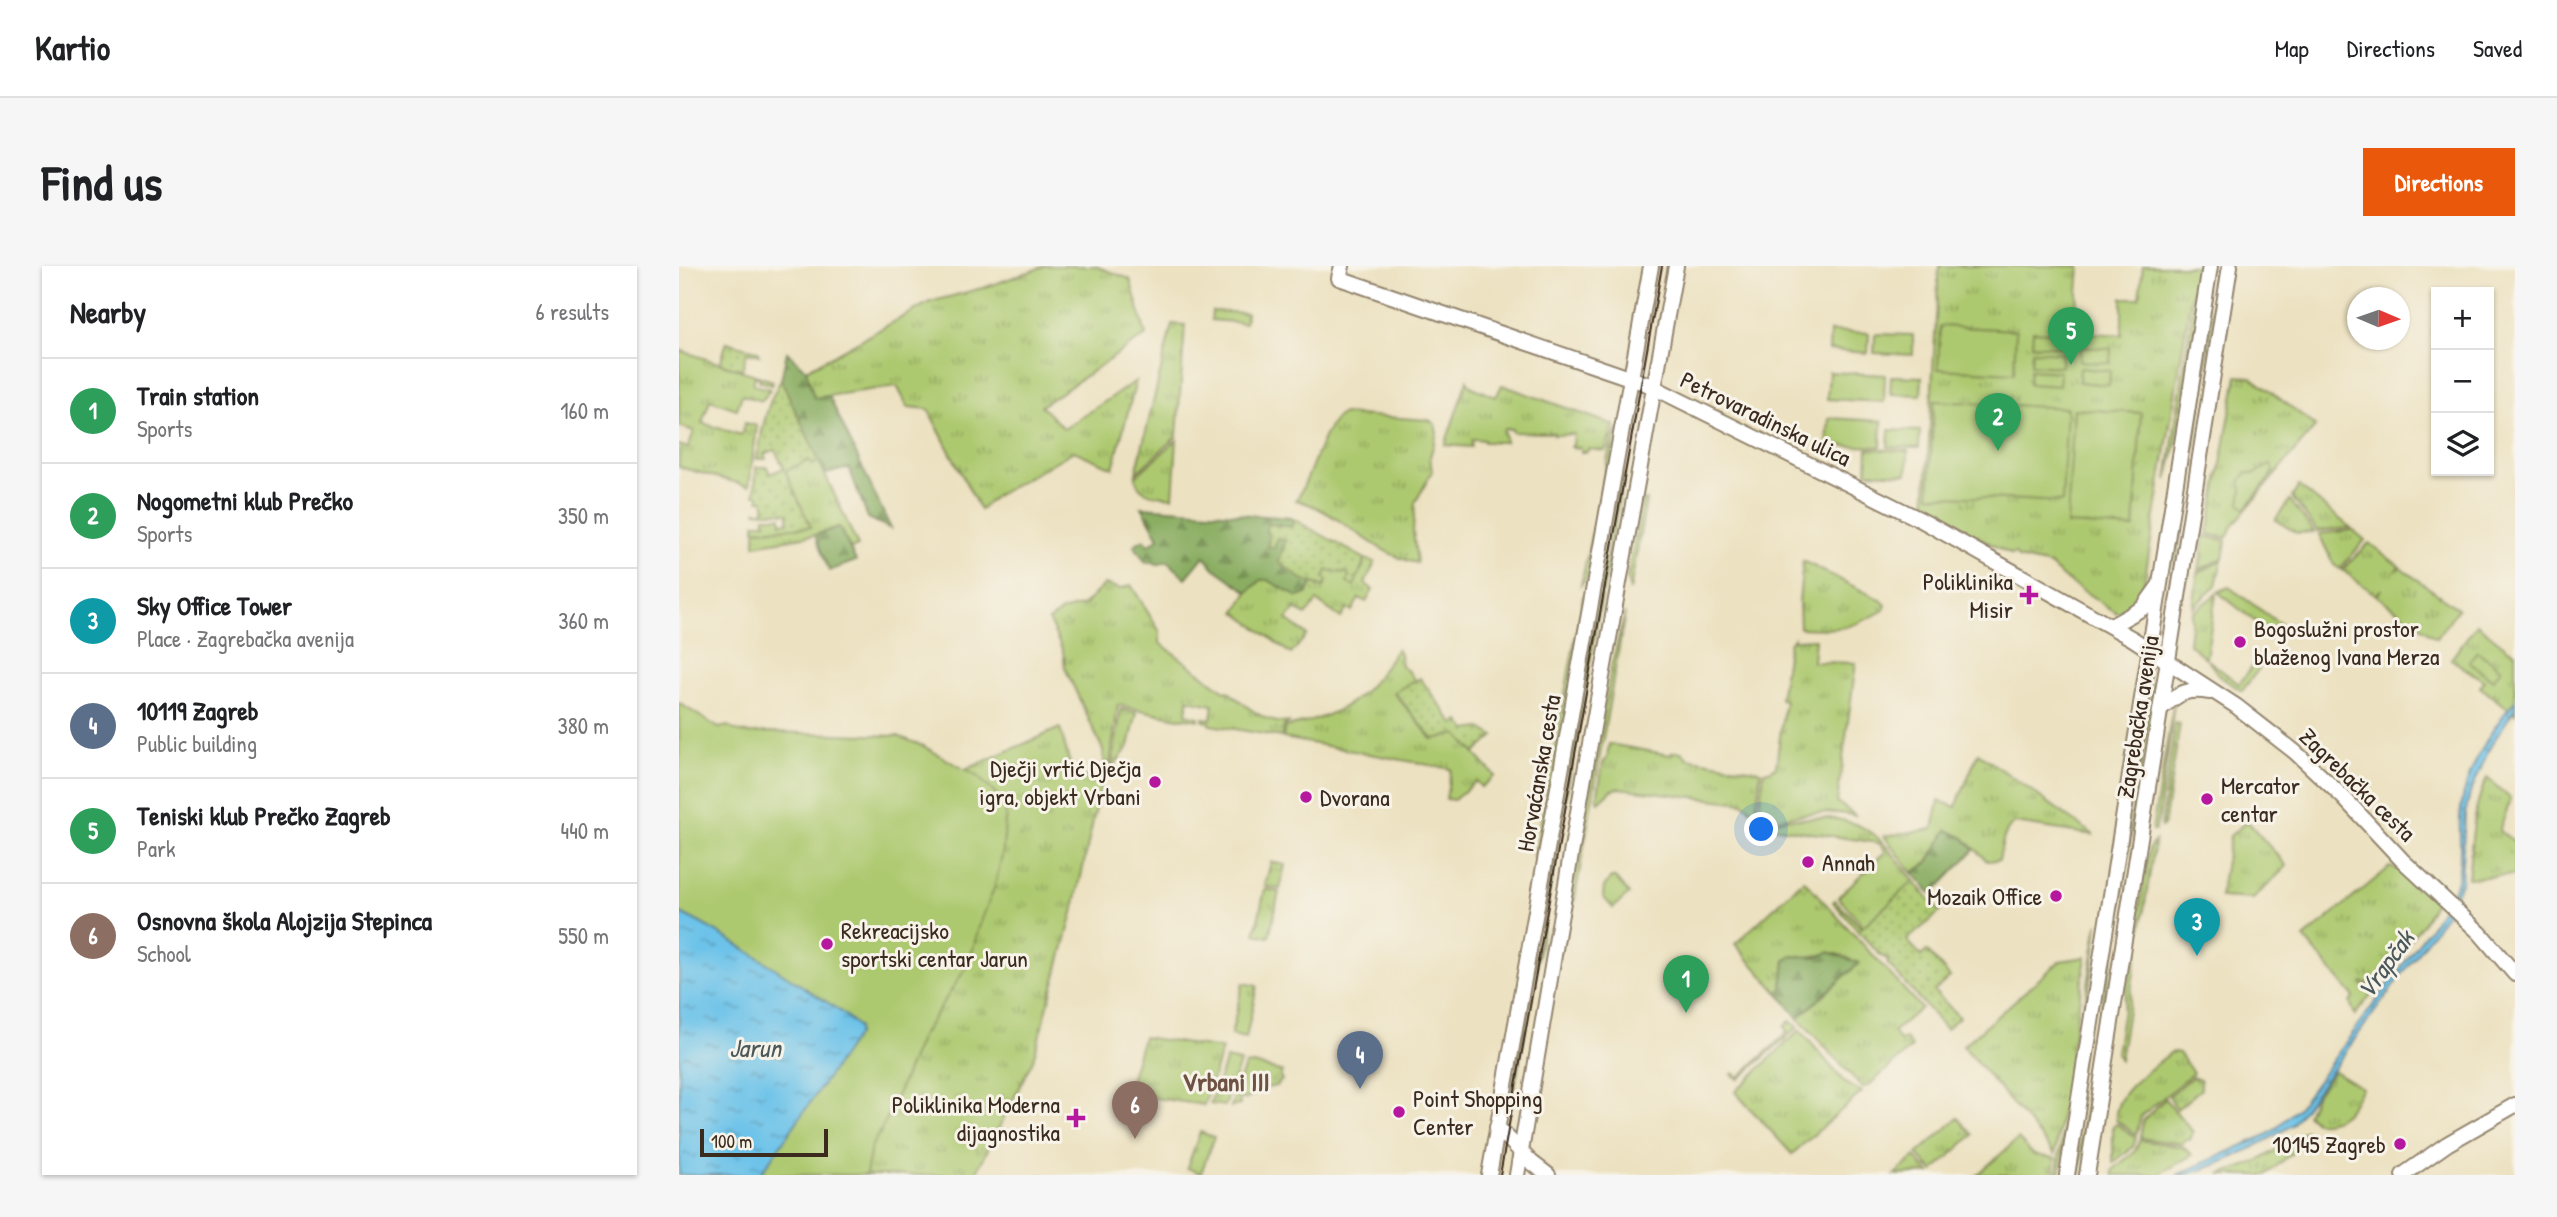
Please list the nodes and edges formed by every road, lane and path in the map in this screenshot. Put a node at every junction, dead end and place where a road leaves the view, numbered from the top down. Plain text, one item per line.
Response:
1 (1651, 266) edge
2 (1676, 266) edge
3 (2210, 266) edge
4 (2230, 266) edge
5 (1341, 272) edge
6 (1632, 379) junction
7 (1655, 389) junction
8 (2162, 579) junction
9 (2111, 626) junction
10 (2151, 649) junction
11 (2168, 661) junction
12 (2219, 694) junction
13 (2161, 708) junction
14 (2515, 974) edge
15 (2515, 1105) edge
16 (1497, 1127) junction
17 (1522, 1152) junction
18 (1489, 1175) edge
19 (1517, 1175) edge
20 (1547, 1175) edge
21 (2067, 1175) edge
22 (2087, 1175) edge
23 (2403, 1175) edge

1 - 6 street, Horvaćanska cesta
2 - 7 street, Horvaćanska cesta
3 - 8 street, Zagrebačka avenija
4 - 11 street, Zagrebačka avenija
5 - 6 street, Petrovaradinska ulica
6 - 7 street, Petrovaradinska ulica
6 - 16 street, Horvaćanska cesta
7 - 9 street, Petrovaradinska ulica
7 - 17 street, Horvaćanska cesta
8 - 9 street
8 - 10 street, Zagrebačka avenija
9 - 10 street, Petrovaradinska ulica
10 - 11 street, Zagrebačka cesta
10 - 21 street, Zagrebačka avenija
11 - 12 street, Zagrebačka cesta
11 - 13 street, Zagrebačka avenija
12 - 13 street
12 - 14 street, Zagrebačka cesta
13 - 22 street, Zagrebačka avenija
15 - 23 street
16 - 17 street
16 - 18 street, Horvaćanska cesta
17 - 19 street, Horvaćanska cesta
17 - 20 street

